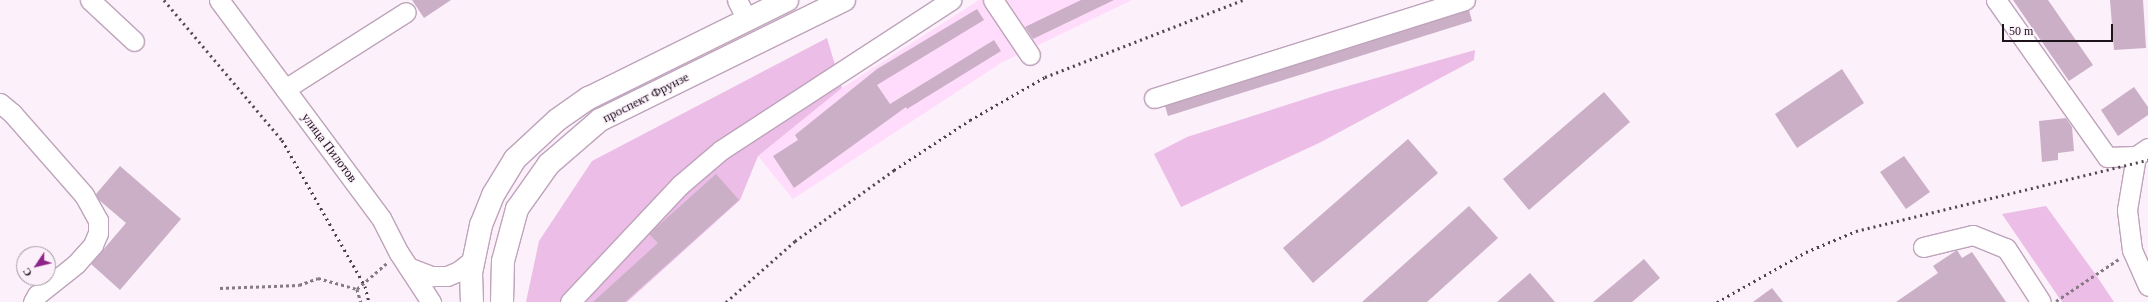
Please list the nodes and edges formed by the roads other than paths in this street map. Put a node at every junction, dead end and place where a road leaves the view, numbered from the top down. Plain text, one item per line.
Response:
1 (90, 0) edge
2 (219, 0) edge
3 (737, 0) edge
4 (787, 0) edge
5 (844, 0) edge
6 (951, 0) edge
7 (993, 0) edge
8 (1465, 0) edge
9 (1996, 0) edge
10 (406, 12) dead end
11 (747, 20) junction
12 (134, 41) dead end
13 (1030, 55) dead end
14 (285, 89) junction
15 (1154, 98) dead end
16 (0, 103) edge
17 (2142, 152) edge
18 (2140, 179) edge
19 (1923, 247) dead end
20 (474, 259) junction
21 (403, 260) junction
22 (2148, 286) edge
23 (34, 302) edge
24 (432, 302) edge
25 (472, 302) edge
26 (502, 302) edge
27 (570, 302) edge
28 (2040, 302) edge

1 - 12 street
2 - 14 street, улица Пилотов
3 - 11 street
4 - 11 main road, проспект Фрунзе
5 - 26 main road, проспект Фрунзе
6 - 27 street
7 - 13 street
8 - 15 street
9 - 17 street
10 - 14 street
11 - 20 main road, проспект Фрунзе
14 - 21 street, улица Пилотов
16 - 23 street
17 - 18 street
18 - 22 street
19 - 28 street
20 - 21 street
20 - 25 main road, проспект Фрунзе
21 - 24 street, улица Пилотов

